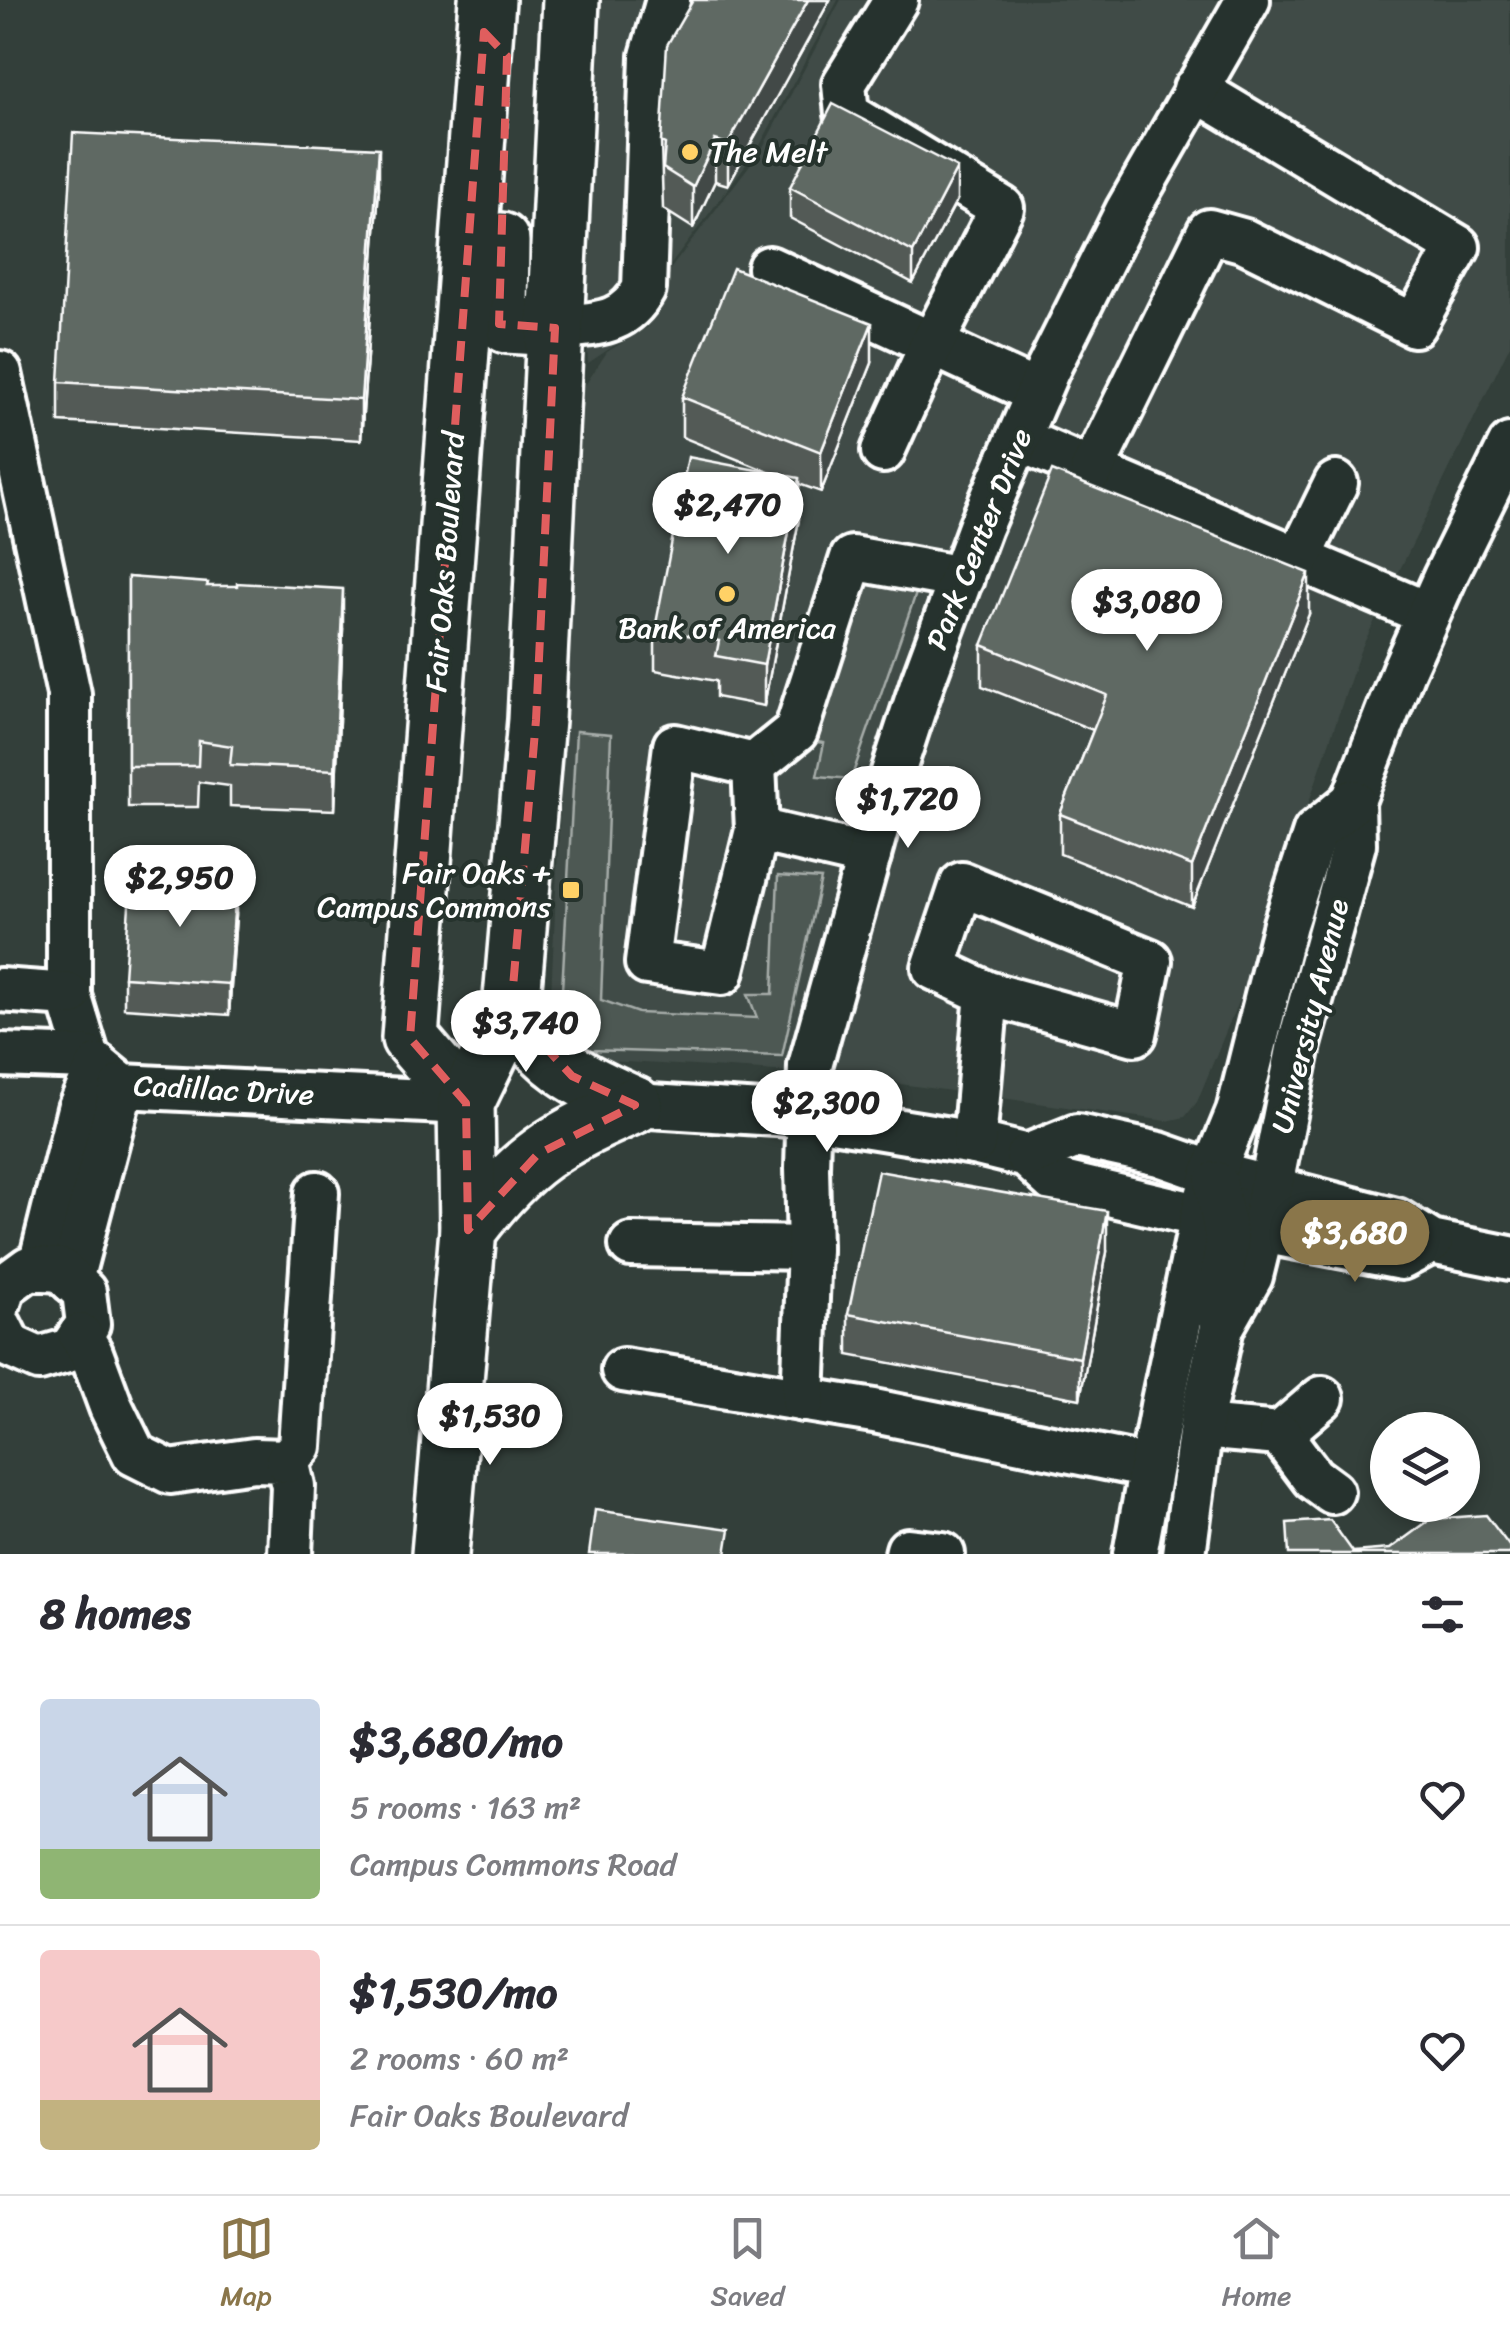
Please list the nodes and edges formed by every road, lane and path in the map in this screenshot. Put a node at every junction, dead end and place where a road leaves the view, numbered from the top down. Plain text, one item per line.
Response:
1 (571, 0) edge
2 (668, 0) edge
3 (896, 0) edge
4 (1248, 0) edge
5 (486, 16) edge
6 (1196, 89) junction
7 (769, 268) dead end
8 (555, 328) junction
9 (932, 344) junction
10 (0, 373) edge
11 (1038, 393) junction
12 (1018, 438) junction
13 (1510, 445) edge
14 (883, 452) dead end
15 (1092, 470) junction
16 (1336, 483) dead end
17 (16, 520) edge
18 (1299, 559) junction
19 (962, 578) junction
20 (1428, 614) junction
21 (754, 765) junction
22 (1353, 801) junction
23 (757, 830) junction
24 (868, 856) junction
25 (0, 990) edge
26 (986, 994) junction
27 (69, 995) junction
28 (510, 1010) junction
29 (0, 1055) edge
30 (103, 1070) junction
31 (466, 1103) junction
32 (635, 1105) junction
33 (808, 1116) junction
34 (974, 1142) junction
35 (1028, 1156) junction
36 (1213, 1173) junction
37 (1269, 1188) junction
38 (317, 1192) dead end
39 (1202, 1216) junction
40 (468, 1230) junction
41 (1262, 1231) junction
42 (1431, 1242) junction
43 (631, 1245) dead end
44 (809, 1248) junction
45 (1510, 1258) edge
46 (55, 1274) junction
47 (0, 1300) edge
48 (1222, 1327) junction
49 (80, 1335) junction
50 (3, 1341) edge
51 (623, 1370) dead end
52 (1322, 1398) dead end
53 (803, 1400) junction
54 (1201, 1427) junction
55 (1280, 1434) junction
56 (286, 1461) junction
57 (1150, 1467) junction
58 (1332, 1492) dead end
59 (290, 1554) edge
60 (440, 1554) edge
61 (907, 1554) edge
62 (943, 1554) edge
63 (1135, 1554) edge
64 (1184, 1554) edge

1 - 8 main road
2 - 8 street
3 - 9 street
4 - 6 street, Park Center Drive
5 - 8 main road
5 - 31 main road, Fair Oaks Boulevard
6 - 11 street, Park Center Drive
6 - 15 street
7 - 9 street
8 - 28 main road
9 - 11 street
9 - 14 street
10 - 17 street
11 - 12 street, Park Center Drive
12 - 15 street
12 - 19 street, Park Center Drive
13 - 20 street, University Avenue
15 - 18 street
16 - 18 street
17 - 27 street
18 - 20 street
19 - 21 street
19 - 24 street, Park Center Drive
20 - 22 street, University Avenue
21 - 23 street
21 - 23 street
22 - 36 street, University Avenue
22 - 37 street, University Avenue
23 - 24 street
24 - 33 street, Park Center Drive
25 - 27 street
26 - 26 street
26 - 34 street
27 - 30 street
28 - 31 main road
28 - 32 main road
29 - 30 street, Cadillac Drive
30 - 31 street, Cadillac Drive
30 - 46 street
31 - 40 main road
32 - 33 street
32 - 40 main road
33 - 34 street
33 - 44 street, Park Center Drive
34 - 35 street
35 - 36 street
35 - 39 street
36 - 37 street
36 - 39 street, University Avenue
36 - 41 street
36 - 48 street, University Avenue
37 - 41 street, University Avenue
37 - 42 street
38 - 56 street
39 - 57 street, University Avenue
40 - 60 main road
41 - 42 street
41 - 48 street, University Avenue
42 - 45 street
43 - 44 street
44 - 53 street, Park Center Drive
46 - 47 street
46 - 49 street
48 - 54 street, University Avenue
49 - 50 street
49 - 56 street
51 - 53 street
52 - 55 street
53 - 57 street
54 - 55 street
54 - 64 street, University Avenue
55 - 58 street
56 - 59 street
57 - 63 street, University Avenue
61 - 62 street

